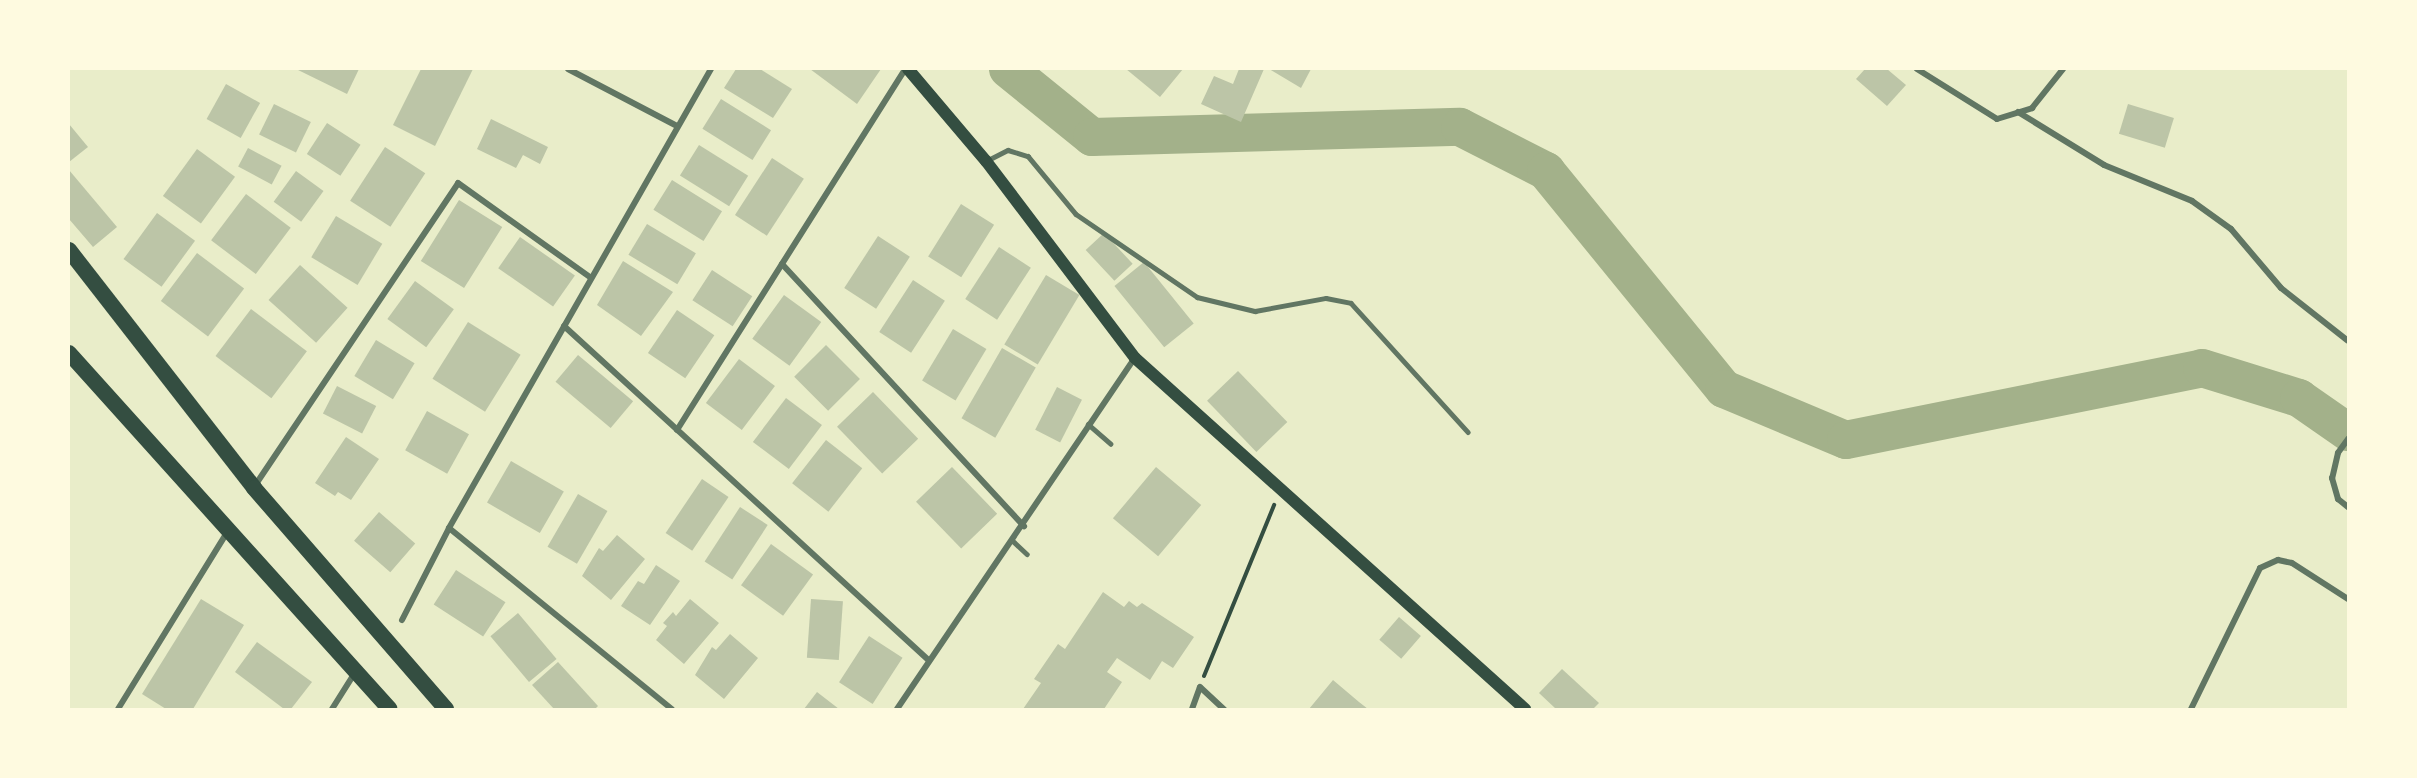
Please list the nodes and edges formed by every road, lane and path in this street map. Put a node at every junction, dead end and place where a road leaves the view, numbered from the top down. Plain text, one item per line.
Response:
1 (568, 69) edge
2 (711, 69) edge
3 (907, 69) edge
4 (1917, 69) edge
5 (2063, 69) edge
6 (2018, 112) junction
7 (677, 126) junction
8 (986, 162) junction
9 (69, 250) edge
10 (782, 264) junction
11 (591, 278) junction
12 (564, 326) junction
13 (2348, 341) edge
14 (69, 353) edge
15 (1135, 358) junction
16 (1087, 424) junction
17 (677, 430) junction
18 (1468, 432) dead end
19 (2348, 439) edge
20 (1111, 444) dead end
21 (254, 488) junction
22 (1280, 491) junction
23 (2348, 507) edge
24 (1024, 526) junction
25 (449, 528) junction
26 (229, 529) junction
27 (1013, 541) junction
28 (1027, 554) dead end
29 (2348, 599) edge
30 (402, 620) dead end
31 (929, 661) junction
32 (355, 671) junction
33 (1200, 687) junction
34 (118, 709) edge
35 (332, 709) edge
36 (389, 709) edge
37 (446, 709) edge
38 (672, 709) edge
39 (897, 709) edge
40 (1192, 709) edge
41 (1224, 709) edge
42 (1525, 709) edge
43 (2191, 709) edge

1 - 7 street
2 - 7 street
3 - 8 main road
3 - 10 street
4 - 6 street
5 - 6 street
6 - 13 street
7 - 11 street
8 - 15 main road
8 - 18 lane
9 - 21 highway
10 - 17 street
10 - 24 street
11 - 12 street
11 - 21 street
12 - 17 street
12 - 25 street
14 - 26 highway
15 - 16 street
15 - 22 main road
16 - 20 lane
16 - 24 street
17 - 31 street
19 - 23 street
21 - 37 highway
22 - 33 path
22 - 42 main road
24 - 27 street
25 - 30 street
25 - 38 street
26 - 32 highway
26 - 34 street
27 - 28 lane
27 - 31 street
29 - 43 street
31 - 39 street
32 - 35 street
32 - 36 highway
33 - 40 street
33 - 41 street

